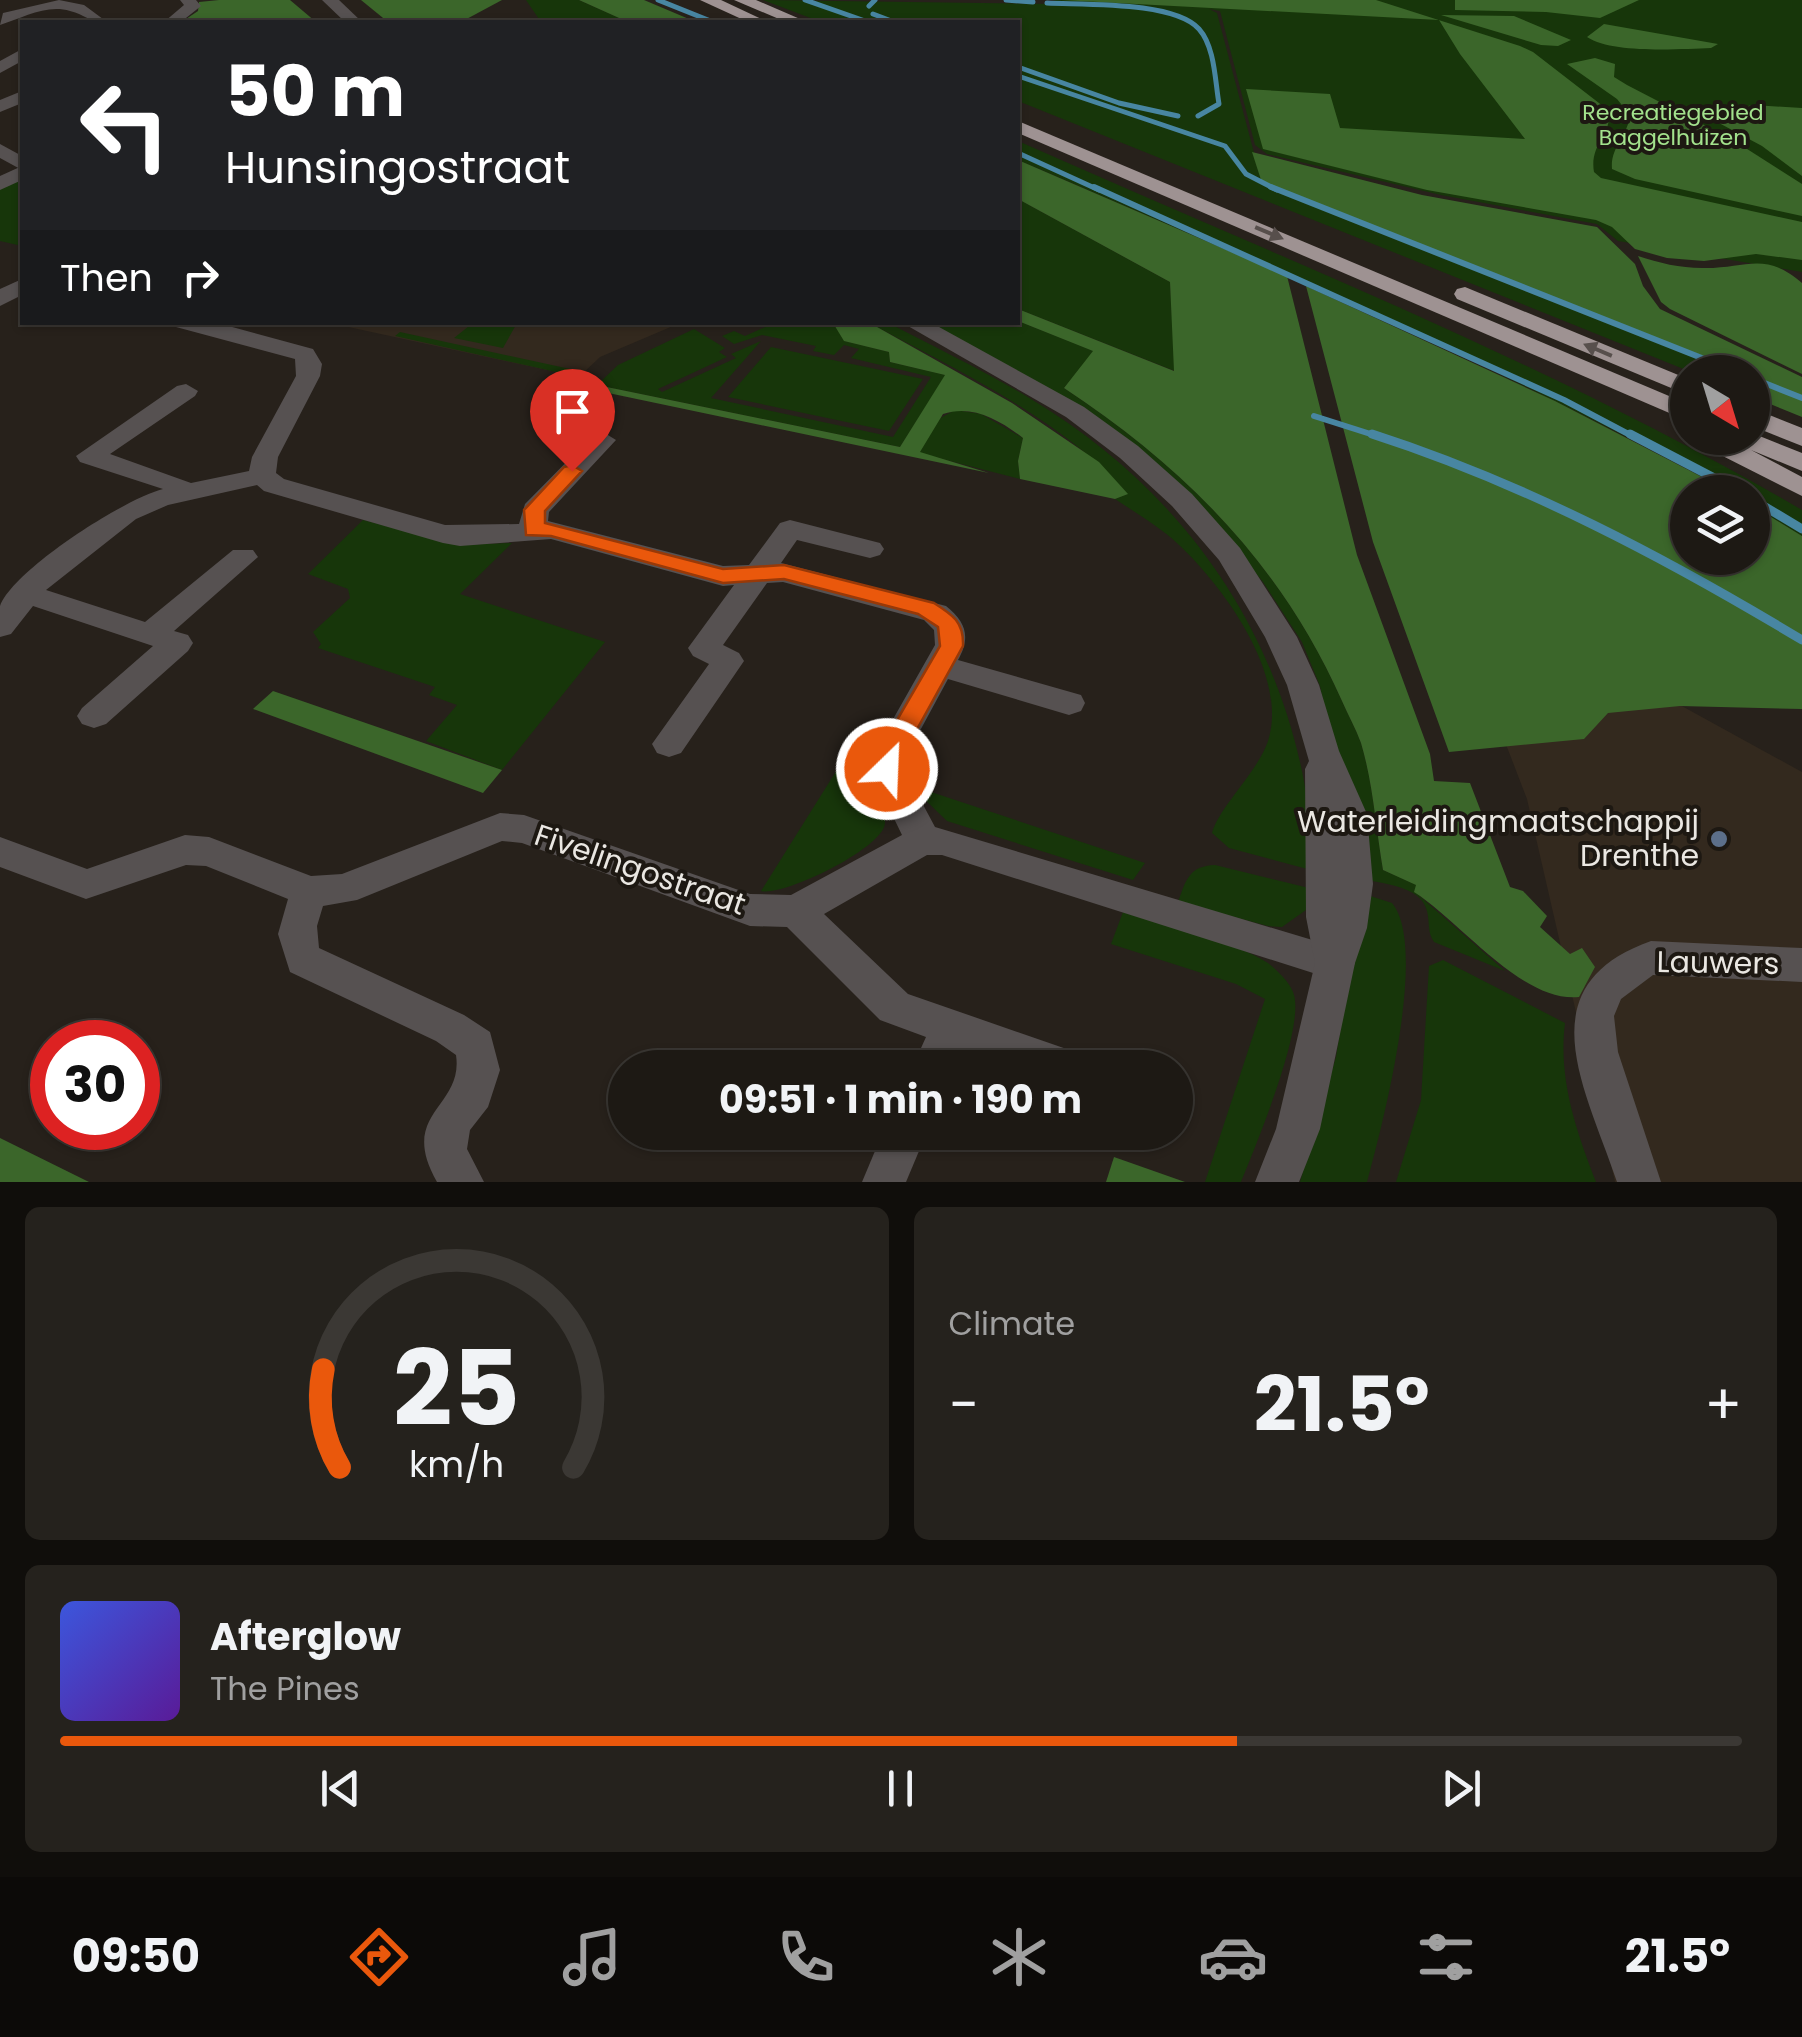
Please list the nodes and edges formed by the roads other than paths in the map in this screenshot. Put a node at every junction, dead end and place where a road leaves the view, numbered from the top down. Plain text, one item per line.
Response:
1 (188, 0) edge
2 (330, 0) edge
3 (708, 0) edge
4 (742, 0) edge
5 (92, 20) edge
6 (175, 20) edge
7 (352, 20) edge
8 (758, 20) edge
9 (794, 20) edge
10 (0, 22) edge
11 (1020, 110) edge
12 (1020, 128) edge
13 (196, 325) edge
14 (917, 325) edge
15 (1604, 376) junction
16 (1670, 381) edge
17 (186, 390) dead end
18 (1670, 404) edge
19 (1670, 415) edge
20 (1770, 424) edge
21 (1802, 438) edge
22 (602, 440) dead end
23 (1770, 449) edge
24 (1740, 455) edge
25 (1802, 462) edge
26 (262, 476) junction
27 (1802, 488) edge
28 (182, 494) junction
29 (534, 530) junction
30 (870, 549) dead end
31 (244, 557) dead end
32 (754, 576) junction
33 (27, 594) junction
34 (0, 628) edge
35 (150, 634) junction
36 (940, 666) junction
37 (1069, 703) dead end
38 (94, 716) dead end
39 (668, 744) dead end
40 (922, 841) junction
41 (0, 852) edge
42 (310, 892) junction
43 (796, 911) junction
44 (1335, 963) junction
45 (1802, 965) edge
46 (941, 1049) edge
47 (897, 1150) edge
48 (462, 1182) edge
49 (884, 1182) edge
50 (1276, 1182) edge
51 (1639, 1182) edge

1 - 6 street
2 - 7 street
3 - 8 highway
4 - 9 highway
5 - 10 street
16 -> 11 highway
12 -> 15 highway
13 - 26 street
14 - 44 street
15 - 18 highway
15 - 19 highway
17 - 28 street
20 - 21 highway
22 - 29 street
23 - 25 highway
24 - 27 highway
26 - 28 street
26 - 29 street
28 - 33 street
29 - 32 street
30 - 32 street
31 - 35 street
32 - 36 street
32 - 39 street
33 - 34 street
33 - 35 street
35 - 38 street
36 - 37 street
36 - 40 street
40 - 43 street
40 - 44 street
41 - 42 street
42 - 43 street, Fivelingostraat
42 - 48 street
43 - 46 street
44 - 50 street
45 - 51 street, Lauwers
47 - 49 street

